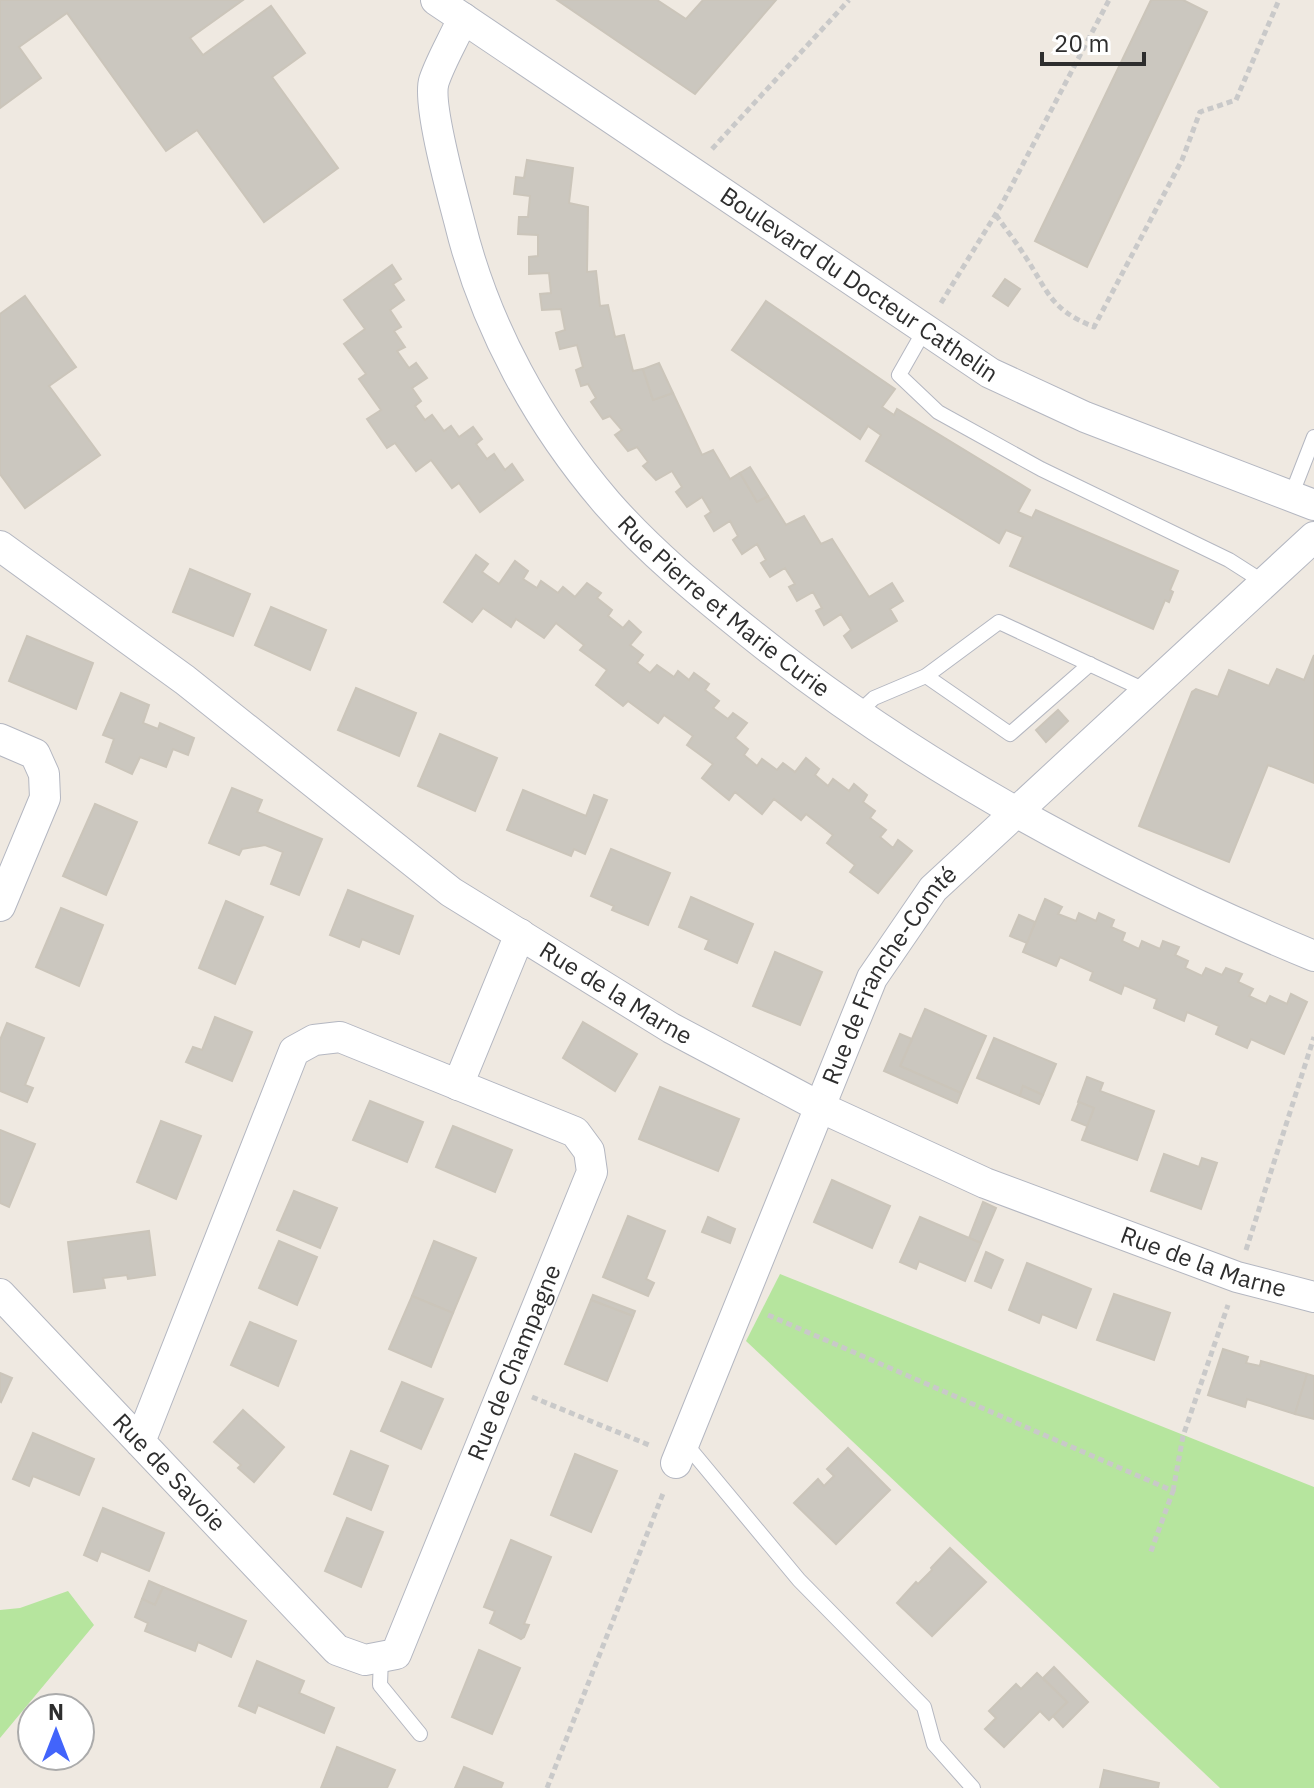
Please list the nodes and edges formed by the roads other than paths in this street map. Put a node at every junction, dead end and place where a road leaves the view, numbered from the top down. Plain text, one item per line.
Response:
1 (436, 0) edge
2 (463, 18) junction
3 (924, 331) junction
4 (1314, 437) edge
5 (1302, 501) edge
6 (1314, 537) edge
7 (0, 546) edge
8 (1265, 583) junction
9 (1090, 664) junction
10 (926, 676) junction
11 (1148, 692) junction
12 (858, 713) junction
13 (0, 739) edge
14 (1017, 813) junction
15 (0, 906) edge
16 (520, 934) junction
17 (1314, 956) edge
18 (458, 1085) junction
19 (822, 1108) junction
20 (0, 1294) edge
21 (1314, 1297) edge
22 (140, 1442) junction
23 (680, 1454) joint
24 (381, 1657) junction
25 (420, 1734) dead end
26 (973, 1788) edge

1 - 2 street, Boulevard du Docteur Cathelin
2 - 3 street, Boulevard du Docteur Cathelin
2 - 12 street, Rue Pierre et Marie Curie
3 - 5 street, Boulevard du Docteur Cathelin
3 - 8 lane
4 - 5 lane
6 - 8 street, Rue de Franche-Comté
7 - 16 street, Rue de la Marne
8 - 11 street, Rue de Franche-Comté
9 - 10 lane
9 - 10 lane
9 - 11 lane
10 - 12 lane
11 - 14 street, Rue de Franche-Comté
12 - 14 street, Rue Pierre et Marie Curie
13 - 15 street
14 - 17 street, Rue Pierre et Marie Curie
14 - 19 street, Rue de Franche-Comté
16 - 18 street
16 - 19 street, Rue de la Marne
18 - 22 street, Rue de Champagne
18 - 24 street, Rue de Champagne
19 - 21 street, Rue de la Marne
19 - 23 street, Rue de Franche-Comté
20 - 22 street, Rue de Savoie
22 - 24 street, Rue de Savoie
23 - 26 lane
24 - 25 lane

